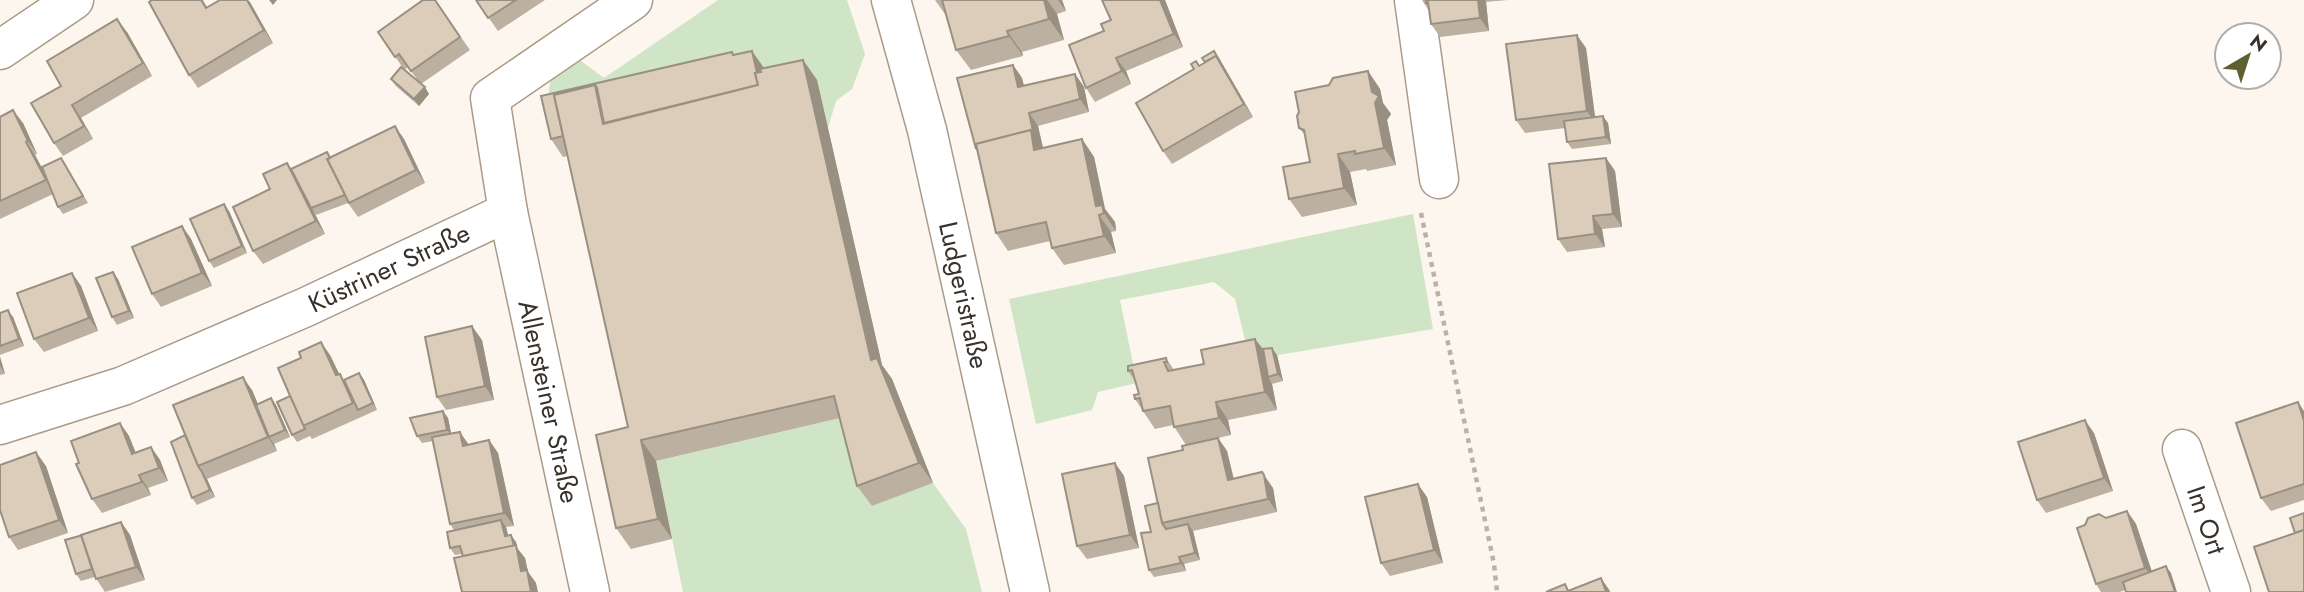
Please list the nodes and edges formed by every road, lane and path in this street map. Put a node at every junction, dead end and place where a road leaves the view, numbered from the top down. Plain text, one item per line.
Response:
1 (74, 0) edge
2 (633, 0) edge
3 (891, 0) edge
4 (1414, 0) edge
5 (0, 50) edge
6 (1439, 178) joint
7 (508, 212) junction
8 (0, 425) edge
9 (2182, 449) dead end
10 (590, 592) edge
11 (1030, 592) edge
12 (1497, 592) edge
13 (2231, 592) edge

1 - 5 street
2 - 7 street
3 - 11 street, Ludgeristraße
4 - 6 street
6 - 12 path
7 - 8 street, Küstriner Straße
7 - 10 street, Allensteiner Straße
9 - 13 street, Im Ort

